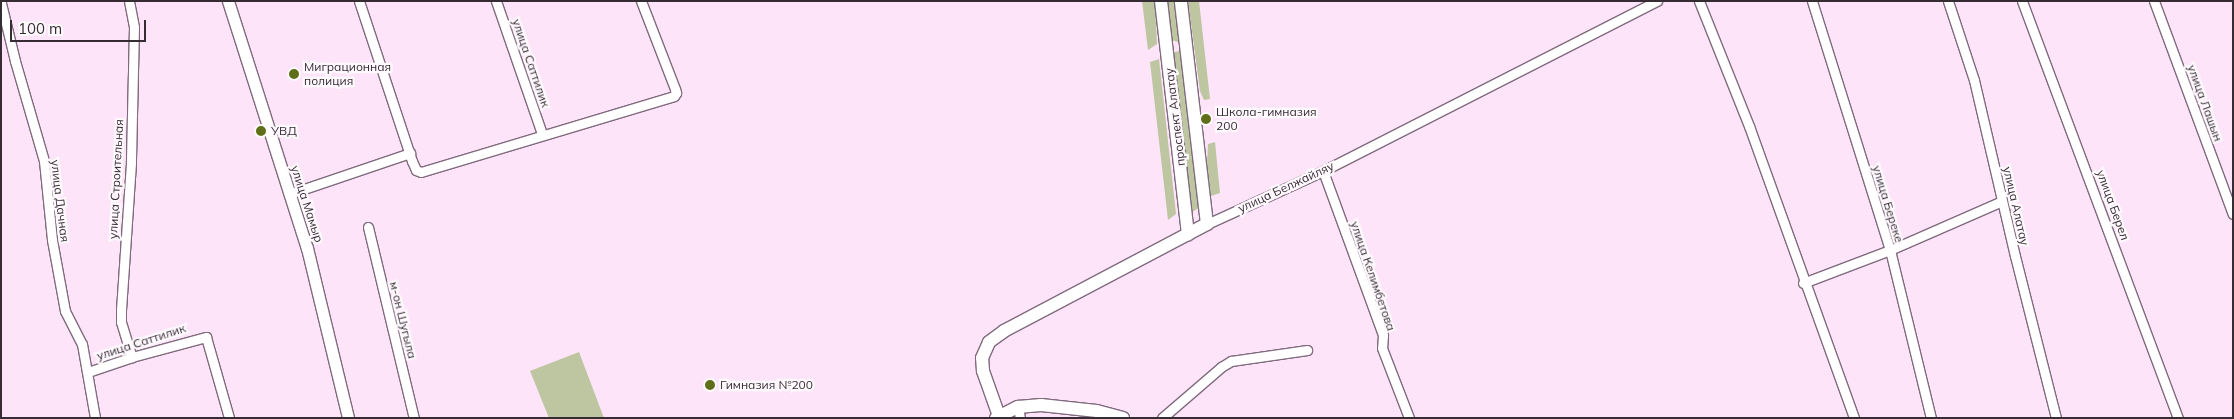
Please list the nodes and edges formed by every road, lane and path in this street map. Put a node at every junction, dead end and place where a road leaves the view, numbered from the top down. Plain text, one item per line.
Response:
1 (130, 1) edge
2 (228, 1) edge
3 (359, 1) edge
4 (496, 1) edge
5 (642, 1) edge
6 (1161, 1) edge
7 (1181, 1) edge
8 (1657, 1) edge
9 (1698, 1) edge
10 (1812, 1) edge
11 (1948, 1) edge
12 (2022, 1) edge
13 (2154, 1) edge
14 (1, 3) edge
15 (1186, 44) junction
16 (1167, 49) junction
17 (542, 134) junction
18 (410, 153) junction
19 (1323, 171) junction
20 (289, 194) junction
21 (2002, 201) junction
22 (2233, 214) edge
23 (1207, 224) junction
24 (368, 227) dead end
25 (1188, 234) junction
26 (1890, 250) junction
27 (1803, 282) junction
28 (1307, 350) dead end
29 (132, 357) junction
30 (88, 372) junction
31 (1019, 413) edge
32 (998, 417) edge
33 (95, 418) edge
34 (228, 418) edge
35 (348, 418) edge
36 (414, 418) edge
37 (1122, 418) edge
38 (1162, 418) edge
39 (1409, 418) edge
40 (1854, 418) edge
41 (1931, 418) edge
42 (2056, 418) edge
43 (2178, 418) edge

1 - 29 street, улица Строительная
2 - 20 street, улица Мамыр
3 - 18 street
4 - 17 street, улица Саттилик
5 - 17 street
6 - 16 main road, проспект Алатау
7 - 15 main road, проспект Алатау
8 - 19 street, улица Белжайляу
9 - 27 street
10 - 26 street, улица Береке
11 - 21 street, улица Алатау
12 - 43 street, улица Берел
13 - 22 street, улица Лашын
14 - 30 street, улица Дачная
15 - 16 main road
15 - 23 main road, проспект Алатау
16 - 25 main road, проспект Алатау
17 - 18 street
18 - 20 street
19 - 23 street, улица Белжайляу
19 - 39 street, улица Келимбетова
20 - 35 street, улица Мамыр
21 - 26 street
21 - 42 street, улица Алатау
23 - 25 main road, улица Белжайляу
24 - 36 street, м-он Шугыла
25 - 32 main road, улица Белжайляу
26 - 27 street
26 - 41 street, улица Береке
27 - 40 street
28 - 38 street
29 - 30 street, улица Саттилик
29 - 34 street, улица Саттилик
30 - 33 street, улица Дачная
31 - 32 main road
31 - 37 main road

